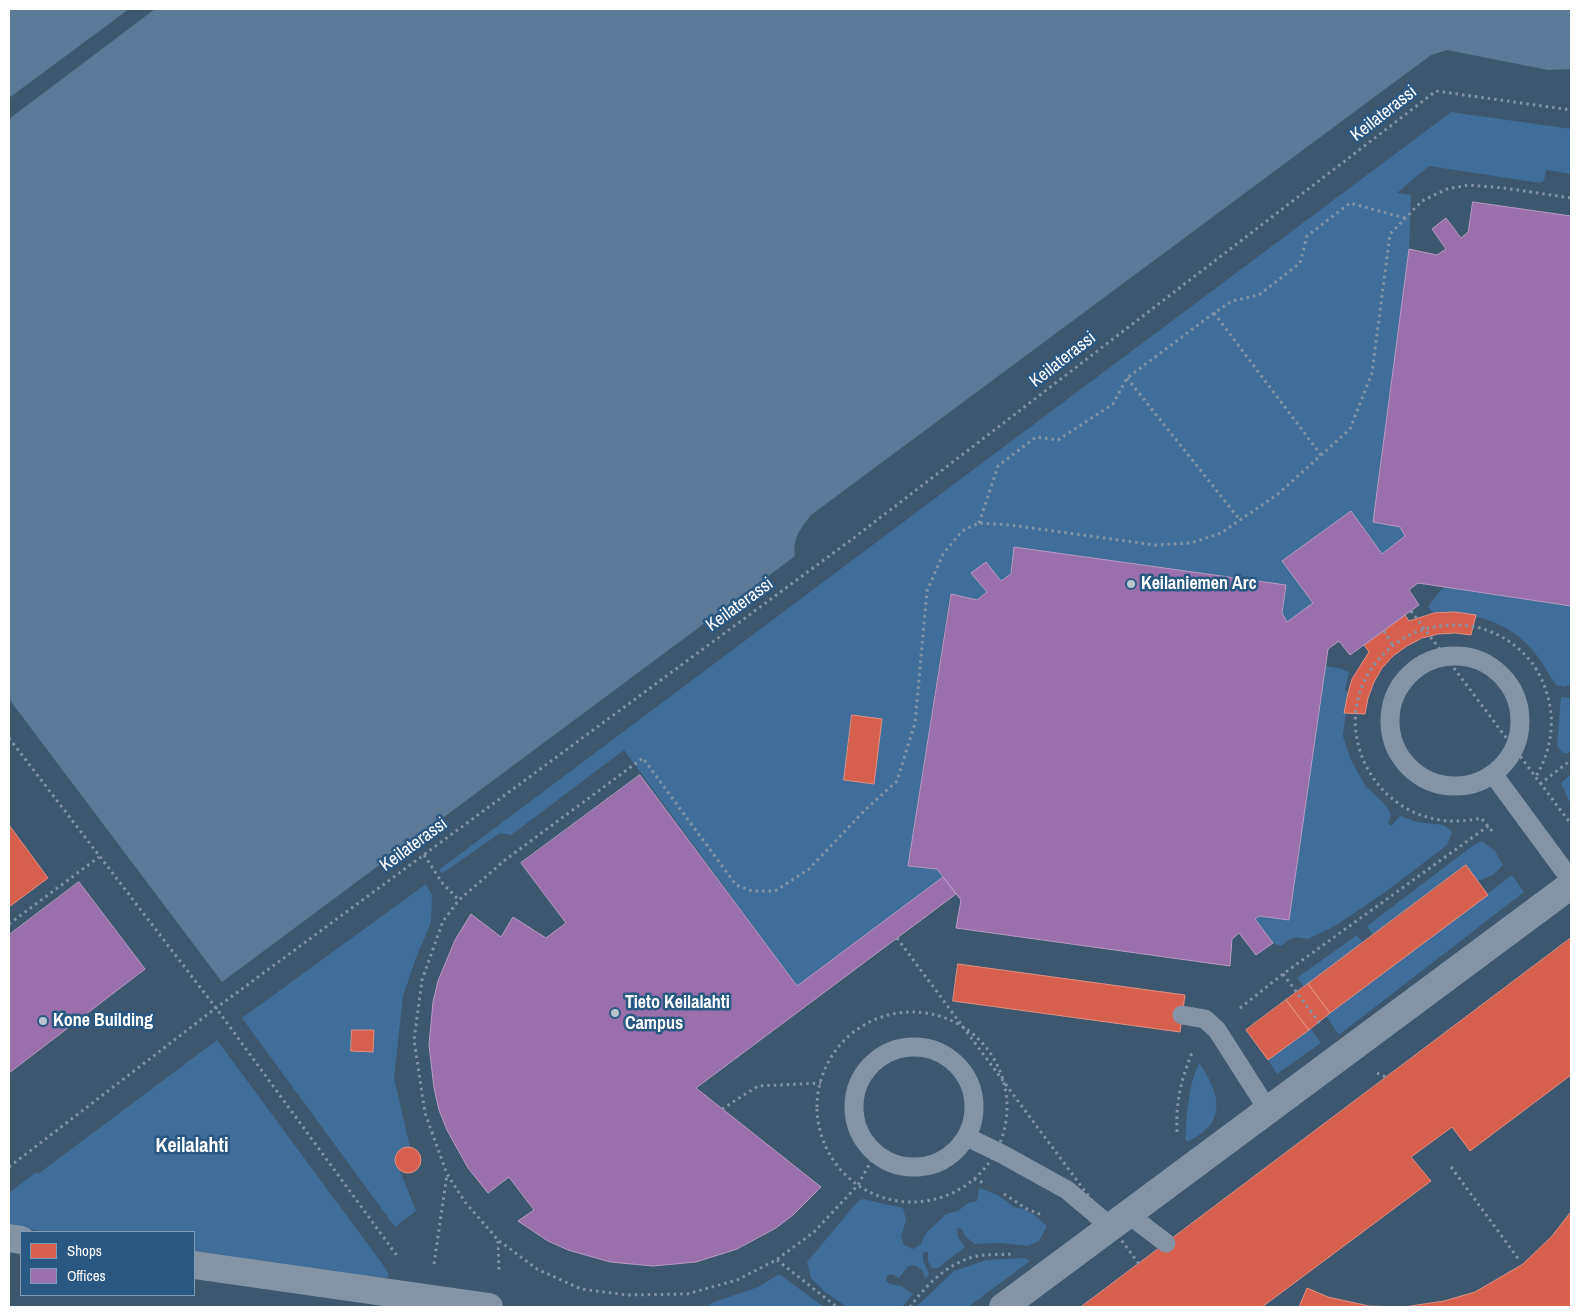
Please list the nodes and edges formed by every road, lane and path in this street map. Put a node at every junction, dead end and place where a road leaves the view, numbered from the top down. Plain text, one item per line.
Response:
1 (1571, 110) edge
2 (1571, 198) edge
3 (1406, 218) junction
4 (1214, 313) junction
5 (1127, 378) junction
6 (1321, 455) junction
7 (1240, 520) junction
8 (979, 522) junction
9 (1411, 611) dead end
10 (1384, 631) dead end
11 (1393, 646) junction
12 (9, 738) edge
13 (1571, 760) edge
14 (1492, 774) junction
15 (1515, 804) junction
16 (1481, 818) dead end
17 (1571, 824) edge
18 (424, 855) junction
19 (99, 857) junction
20 (1571, 880) edge
21 (1571, 885) edge
22 (459, 900) junction
23 (9, 924) edge
24 (897, 938) dead end
25 (1252, 998) dead end
26 (216, 1008) junction
27 (1182, 1015) dead end
28 (820, 1083) junction
29 (722, 1109) dead end
30 (1268, 1110) junction
31 (1007, 1121) dead end
32 (967, 1137) junction
33 (875, 1154) junction
34 (9, 1167) edge
35 (1452, 1167) dead end
36 (447, 1174) junction
37 (974, 1179) dead end
38 (858, 1185) junction
39 (1120, 1221) junction
40 (1166, 1243) dead end
41 (1014, 1254) dead end
42 (776, 1260) junction
43 (1520, 1261) dead end
44 (1138, 1264) dead end
45 (195, 1265) edge
46 (429, 1299) junction
47 (489, 1307) edge
48 (837, 1307) edge
49 (910, 1307) edge
50 (1004, 1307) edge

1 - 18 path, Keilaterassi
2 - 3 path
3 - 4 path
3 - 6 path
4 - 5 path
4 - 6 path
5 - 7 path
5 - 8 path
6 - 7 path
7 - 8 path
8 - 22 path
9 - 17 path, bridge
10 - 11 path
11 - 13 path
11 - 16 path
12 - 19 path
14 - 14 lane
14 - 15 lane
15 - 20 lane
15 - 25 path
18 - 22 path
18 - 26 path, Keilaterassi
19 - 23 path
19 - 26 path
21 - 30 street
22 - 36 path
24 - 44 path, bridge
26 - 34 path, Keilaterassi
26 - 46 path
27 - 30 lane
28 - 29 path
28 - 31 path
28 - 38 path
30 - 39 street
32 - 33 lane
32 - 33 lane
32 - 39 lane
33 - 38 path
35 - 43 path
36 - 42 path
36 - 46 path
37 - 38 path
38 - 42 path
39 - 40 lane
39 - 50 street
41 - 49 path
42 - 48 path
45 - 46 street
46 - 47 street

